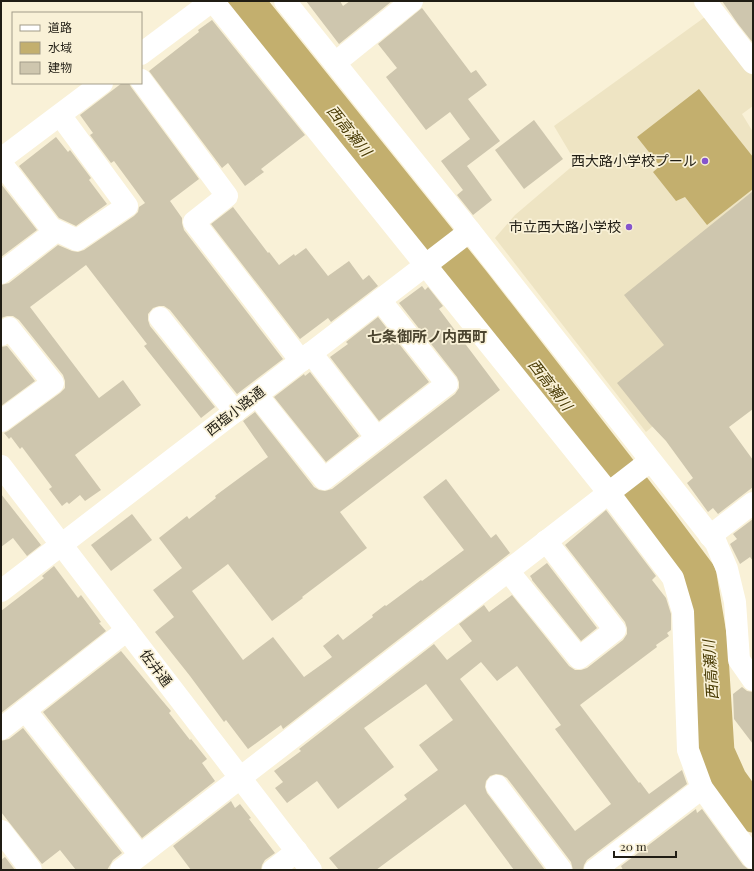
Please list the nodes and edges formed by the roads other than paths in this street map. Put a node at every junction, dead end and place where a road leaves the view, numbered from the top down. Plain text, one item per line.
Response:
1 (212, 1) edge
2 (285, 1) edge
3 (412, 1) edge
4 (705, 1) edge
5 (142, 53) edge
6 (335, 63) junction
7 (753, 63) edge
8 (142, 81) edge
9 (101, 84) edge
10 (60, 115) junction
11 (1, 159) edge
12 (1, 163) edge
13 (56, 231) junction
14 (470, 231) junction
15 (426, 265) junction
16 (1, 273) edge
17 (380, 300) junction
18 (160, 318) dead end
19 (1, 335) edge
20 (306, 357) junction
21 (257, 394) junction
22 (235, 412) junction
23 (1, 421) edge
24 (377, 438) junction
25 (650, 461) junction
26 (1, 466) edge
27 (608, 493) junction
28 (753, 503) edge
29 (710, 536) junction
30 (546, 541) junction
31 (62, 545) junction
32 (508, 571) junction
33 (1, 592) edge
34 (127, 630) junction
35 (753, 680) edge
36 (25, 710) junction
37 (1, 729) edge
38 (240, 777) junction
39 (497, 786) dead end
40 (702, 788) junction
41 (1, 831) edge
42 (297, 851) junction
43 (140, 855) junction
44 (753, 858) edge
45 (31, 870) edge
46 (121, 870) edge
47 (273, 870) edge
48 (311, 870) edge
49 (561, 870) edge
50 (595, 870) edge

1 - 5 street
1 - 15 street
2 - 6 street
3 - 6 street
4 - 7 street
6 - 14 street
8 - 20 street
9 - 10 street
10 - 11 street
10 - 13 street
12 - 13 street
13 - 16 street
14 - 15 street, 西塩小路通
14 - 25 street
15 - 17 street, 西塩小路通
15 - 27 street
17 - 20 street, 西塩小路通
17 - 24 street
18 - 22 street
19 - 23 street
20 - 21 street, 西塩小路通
20 - 24 street
21 - 22 street, 西塩小路通
21 - 24 street
22 - 31 street, 西塩小路通
25 - 27 street
25 - 29 street
26 - 31 street, 佐井通
27 - 30 street
27 - 40 street
28 - 29 street
29 - 35 street
30 - 32 street
30 - 32 street
31 - 33 street, 西塩小路通
31 - 34 street, 佐井通
32 - 38 street
34 - 36 street
34 - 38 street, 佐井通
36 - 37 street
36 - 43 street
38 - 42 street, 佐井通
38 - 43 street
39 - 49 street
40 - 44 street
40 - 50 street
41 - 45 street
42 - 47 street
42 - 48 street, 佐井通
43 - 46 street

